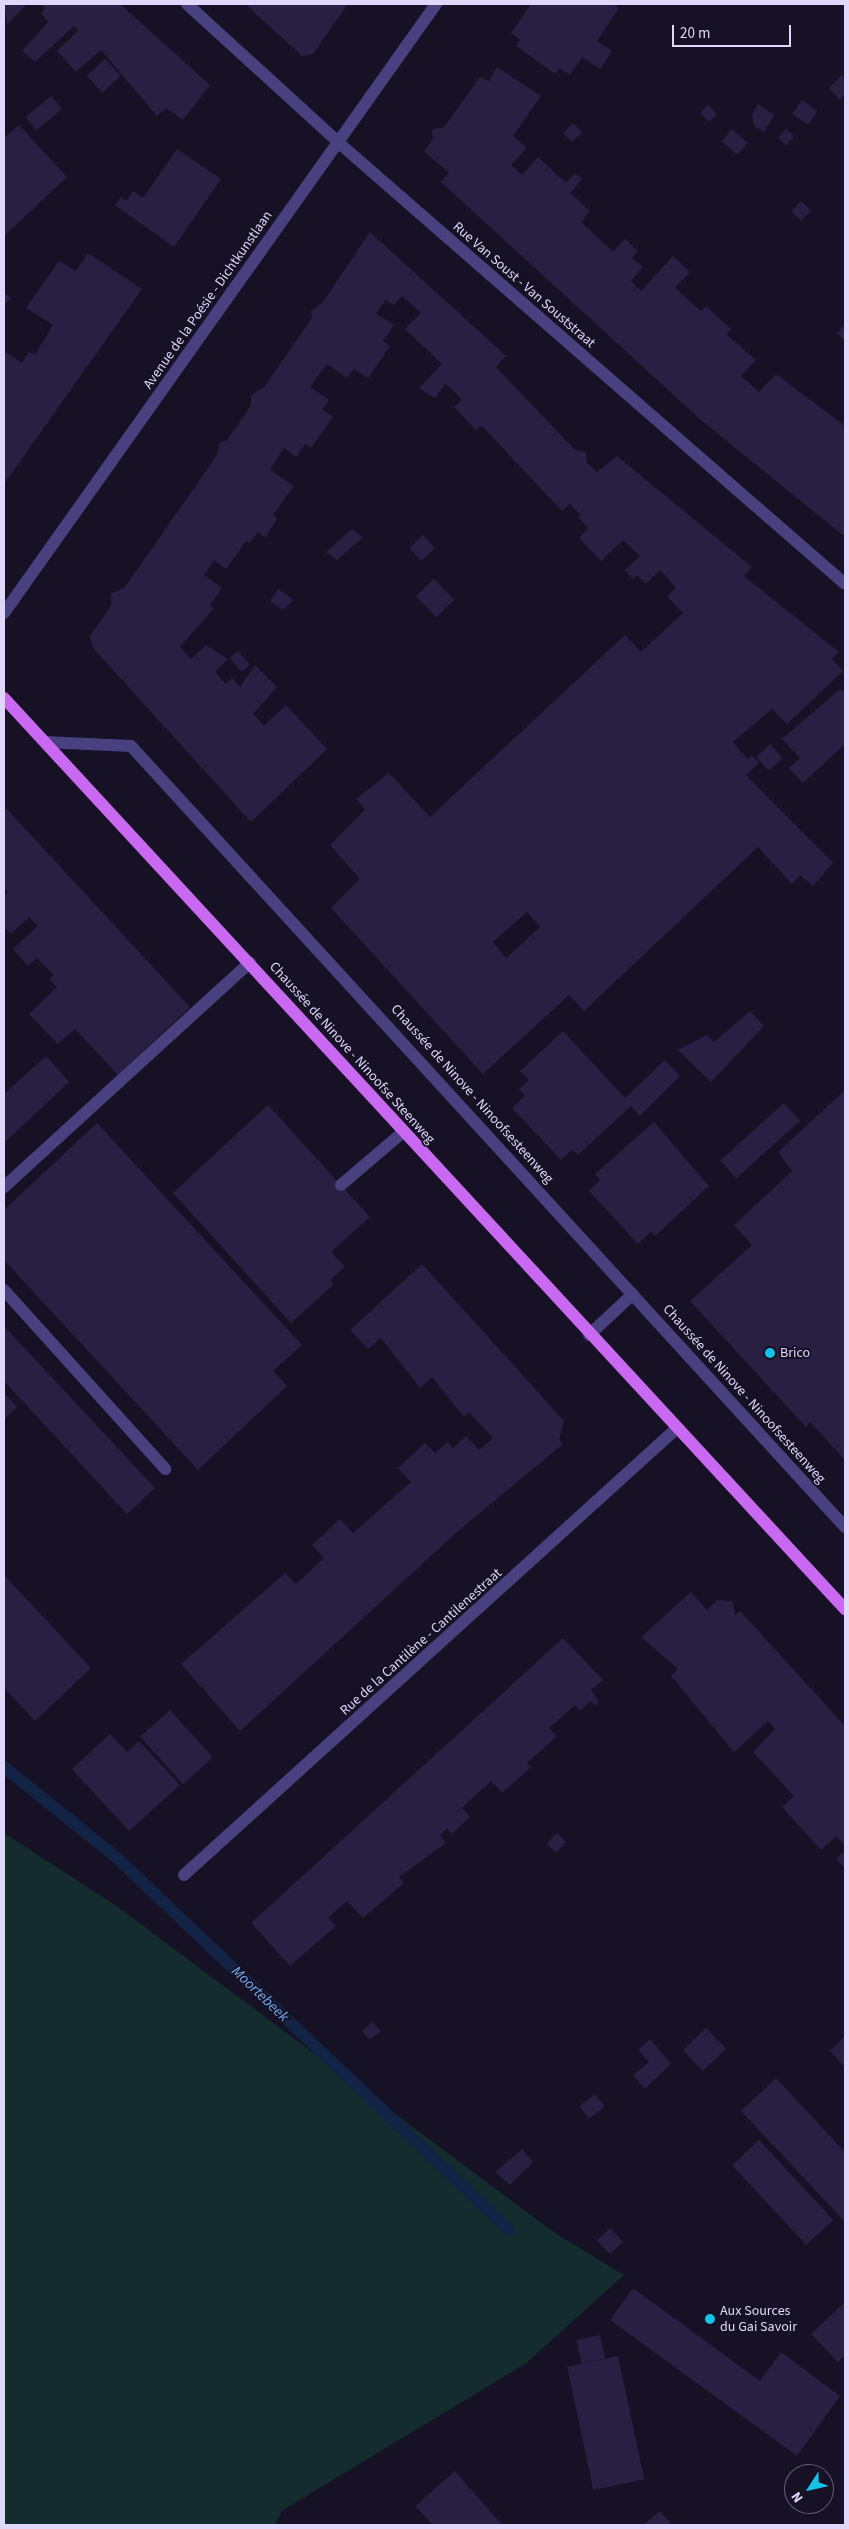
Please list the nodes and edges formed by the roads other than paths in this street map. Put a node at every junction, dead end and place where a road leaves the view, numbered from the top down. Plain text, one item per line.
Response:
1 (188, 4) edge
2 (436, 4) edge
3 (339, 143) junction
4 (845, 584) edge
5 (4, 612) edge
6 (4, 698) edge
7 (45, 742) junction
8 (250, 962) junction
9 (403, 1132) junction
10 (341, 1185) dead end
11 (4, 1187) edge
12 (4, 1290) edge
13 (633, 1294) junction
14 (589, 1335) junction
15 (676, 1429) junction
16 (165, 1469) dead end
17 (845, 1527) edge
18 (845, 1609) edge
19 (184, 1875) dead end

1 - 3 street, Rue Van Soust - Van Souststraat
2 - 3 street, Avenue de la Poésie - Dichtkunstlaan
3 - 4 street, Rue Van Soust - Van Souststraat
3 - 5 street, Avenue de la Poésie - Dichtkunstlaan
6 - 7 main road, Chaussée de Ninove - Ninoofse Steenweg
7 - 8 main road, Chaussée de Ninove - Ninoofse Steenweg
7 - 13 street, Chaussée de Ninove - Ninoofsesteenweg
8 - 9 main road, Chaussée de Ninove - Ninoofse Steenweg
8 - 11 street
9 - 10 street
9 - 14 main road, Chaussée de Ninove - Ninoofse Steenweg
12 - 16 street
13 - 14 street
13 - 17 street, Chaussée de Ninove - Ninoofsesteenweg
14 - 15 main road, Chaussée de Ninove - Ninoofse Steenweg
15 - 18 main road
15 - 19 street, Rue de la Cantilène - Cantilenestraat

